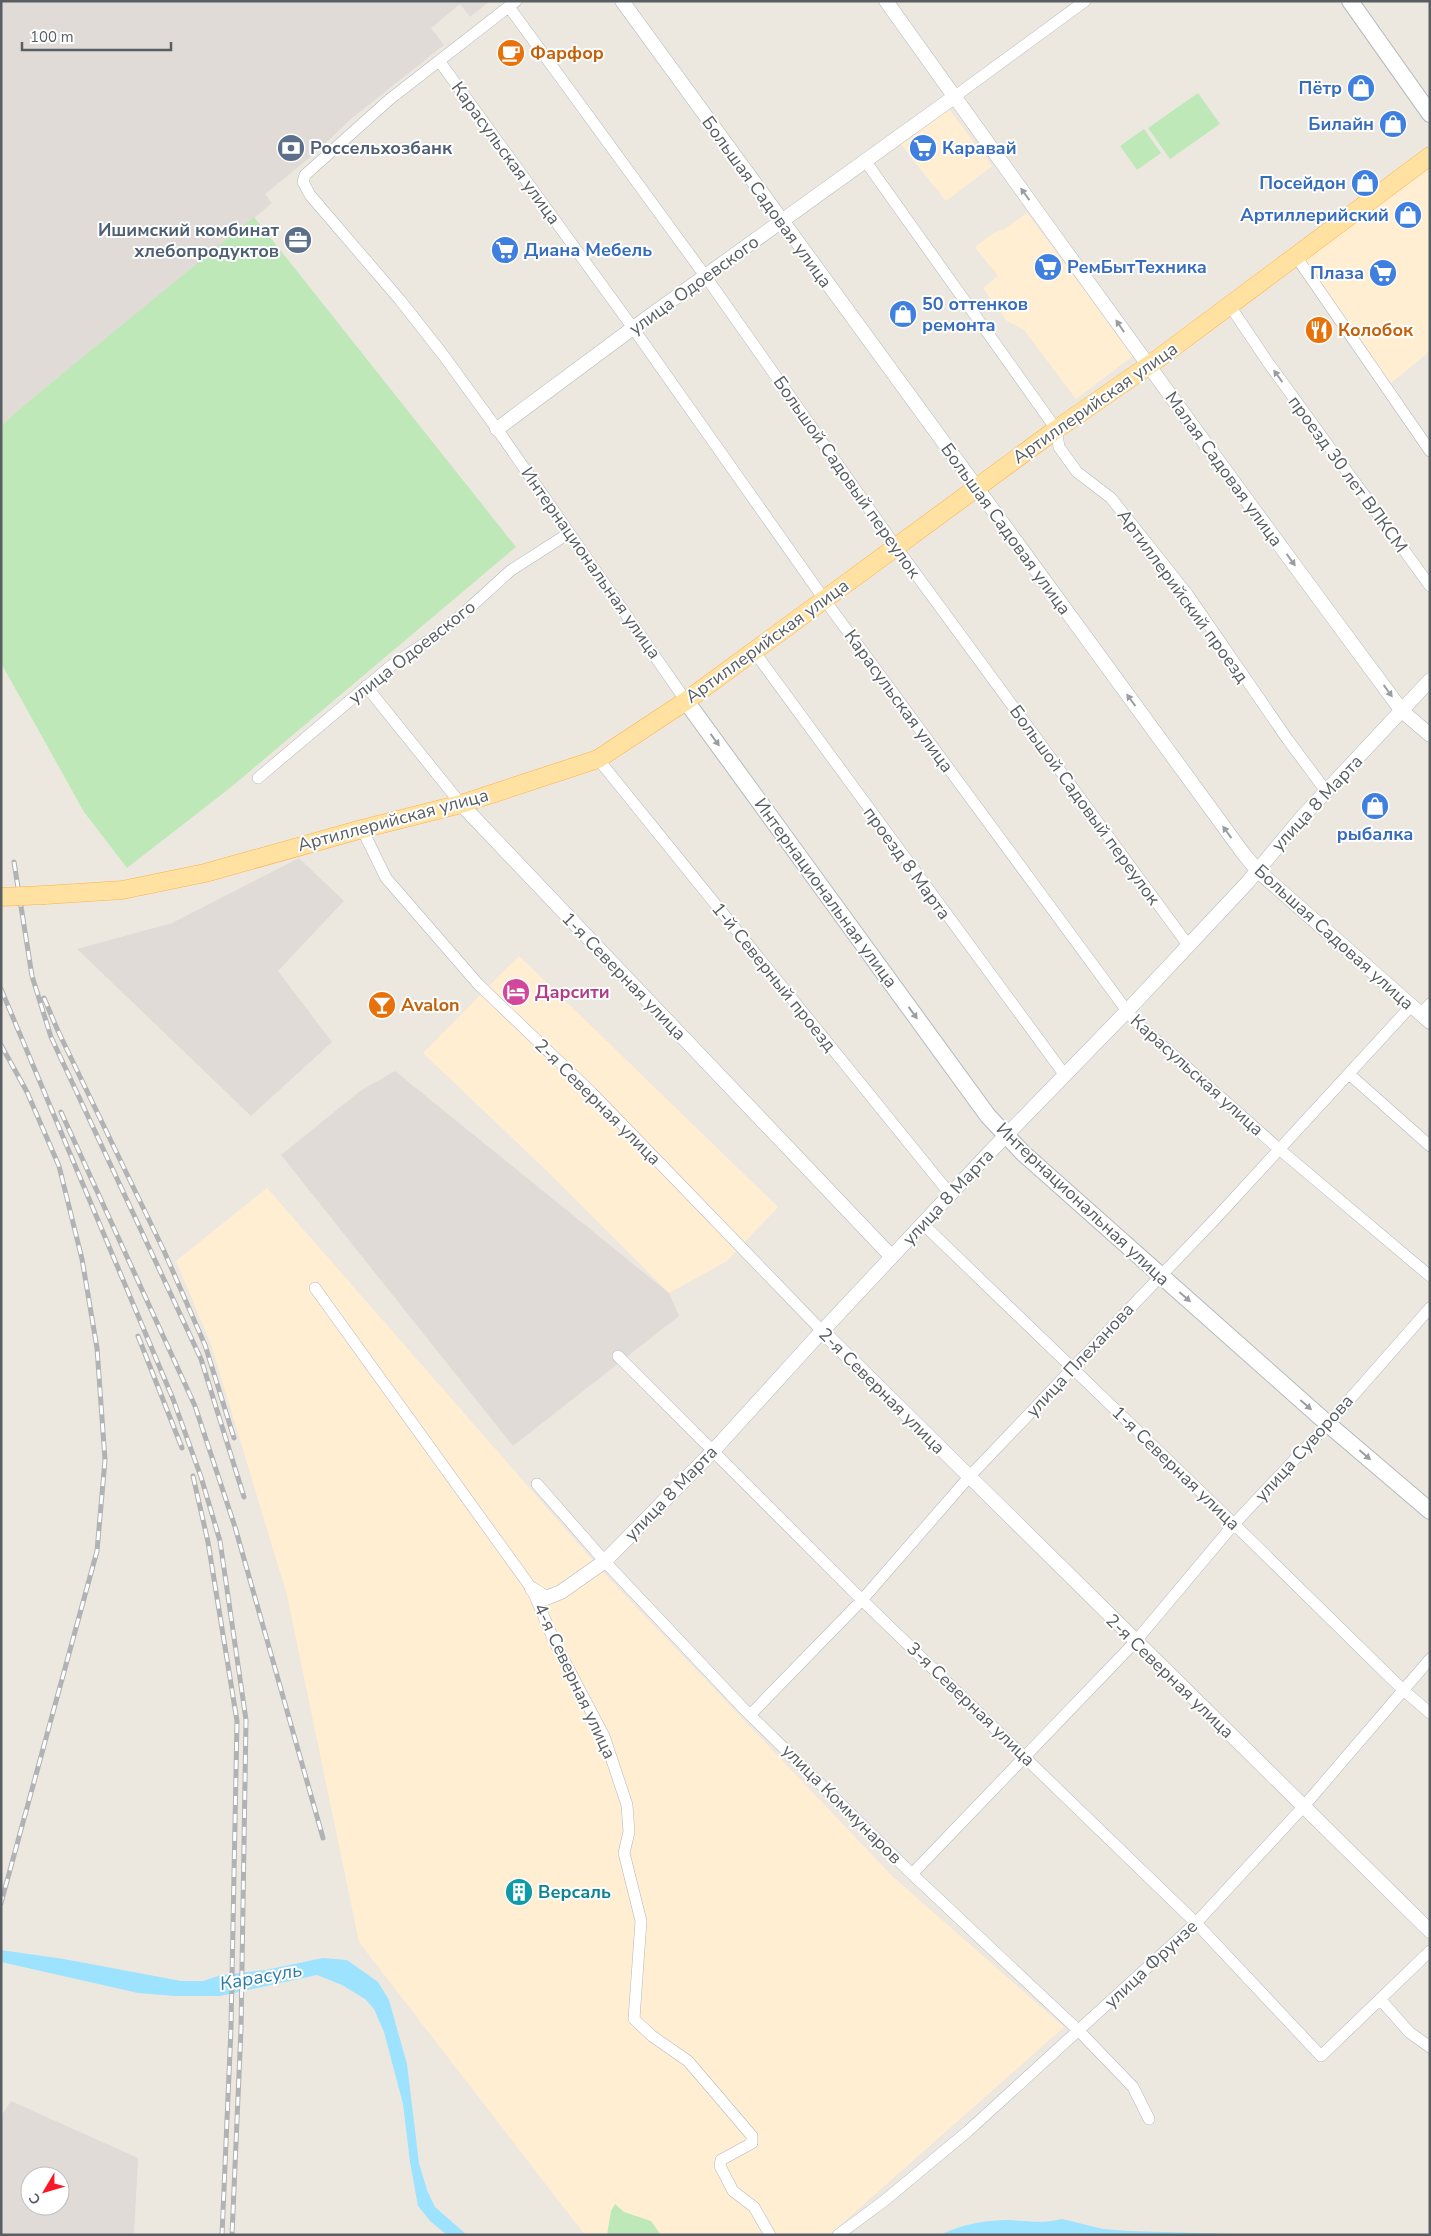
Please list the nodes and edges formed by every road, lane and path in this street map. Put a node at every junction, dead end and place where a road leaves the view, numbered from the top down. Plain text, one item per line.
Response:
1 (622, 1) edge
2 (886, 1) edge
3 (1085, 1) edge
4 (1350, 1) edge
5 (513, 4) edge
6 (440, 62) junction
7 (954, 97) junction
8 (1430, 114) edge
9 (1430, 156) edge
10 (866, 162) junction
11 (782, 222) junction
12 (1295, 255) junction
13 (706, 276) junction
14 (1230, 306) junction
15 (633, 328) junction
16 (1148, 366) junction
17 (498, 429) junction
18 (1056, 429) junction
19 (1430, 451) edge
20 (976, 488) junction
21 (569, 533) junction
22 (896, 547) junction
23 (1430, 586) edge
24 (824, 600) junction
25 (753, 650) junction
26 (1430, 680) edge
27 (366, 686) junction
28 (686, 701) junction
29 (1402, 711) junction
30 (1430, 735) edge
31 (598, 759) junction
32 (258, 778) dead end
33 (1326, 791) junction
34 (461, 804) junction
35 (362, 828) junction
36 (1257, 870) junction
37 (1, 897) edge
38 (1188, 945) junction
39 (1127, 1012) junction
40 (1423, 1012) edge
41 (1064, 1074) junction
42 (1349, 1074) junction
43 (1006, 1135) junction
44 (1430, 1146) edge
45 (1279, 1149) junction
46 (950, 1194) junction
47 (923, 1224) junction
48 (891, 1256) junction
49 (1160, 1275) junction
50 (1430, 1276) edge
51 (315, 1288) dead end
52 (1430, 1308) edge
53 (822, 1331) junction
54 (618, 1356) dead end
55 (1072, 1368) junction
56 (1328, 1424) junction
57 (713, 1451) junction
58 (969, 1477) junction
59 (538, 1484) dead end
60 (1430, 1511) edge
61 (1234, 1524) junction
62 (605, 1561) junction
63 (532, 1589) junction
64 (546, 1598) junction
65 (862, 1600) junction
66 (542, 1613) junction
67 (1135, 1642) junction
68 (1430, 1659) edge
69 (1402, 1689) junction
70 (1430, 1713) edge
71 (751, 1714) junction
72 (1026, 1757) junction
73 (1304, 1806) junction
74 (912, 1874) junction
75 (1196, 1923) junction
76 (1430, 1931) edge
77 (1430, 1950) edge
78 (1380, 1999) junction
79 (1079, 2031) junction
80 (1430, 2047) edge
81 (1149, 2119) dead end
82 (770, 2235) edge
83 (838, 2235) edge

1 - 11 street, Большая Садовая улица
2 - 7 street, Малая Садовая улица
3 - 7 street, улица Одоевского
4 - 8 main road
5 - 6 street
5 - 13 street, Большой Садовый переулок
6 - 15 street, Карасульская улица
6 - 17 street, Интернациональная улица
7 - 10 street, улица Одоевского
16 -> 7 street, Малая Садовая улица
9 - 12 main road, Артиллерийская улица
10 - 11 street, улица Одоевского
10 - 18 street, Артиллерийский проезд
11 - 13 street, улица Одоевского
11 - 20 street, Большая Садовая улица
12 - 14 main road, Артиллерийская улица
12 - 19 street
13 - 15 street, улица Одоевского
13 - 22 street, Большой Садовый переулок
14 - 16 main road, Артиллерийская улица
23 -> 14 street, проезд 30 лет ВЛКСМ
15 - 17 street, улица Одоевского
15 - 24 street, Карасульская улица
16 - 18 main road, Артиллерийская улица
16 -> 29 street, Малая Садовая улица
17 - 21 street, Интернациональная улица
18 - 20 main road, Артиллерийская улица
18 - 33 street, Артиллерийский проезд
20 - 22 main road, Артиллерийская улица
36 -> 20 street, Большая Садовая улица
21 - 27 street, улица Одоевского
21 - 28 street, Интернациональная улица
22 - 24 main road, Артиллерийская улица
22 - 38 street, Большой Садовый переулок
24 - 25 main road, Артиллерийская улица
24 - 39 street, Карасульская улица
25 - 28 main road, Артиллерийская улица
25 - 41 street, проезд 8 Марта
26 - 29 street, улица 8 Марта
27 - 32 street, улица Одоевского
27 - 34 street, 1-я Северная улица
28 - 31 main road, Артиллерийская улица
28 -> 43 main road, Интернациональная улица
29 - 30 street, Малая Садовая улица
29 - 33 street, улица 8 Марта
31 - 34 main road, Артиллерийская улица
31 - 46 street, 1-й Северный проезд
33 - 36 street, улица 8 Марта
34 - 35 main road, Артиллерийская улица
34 - 48 street, 1-я Северная улица
35 - 37 main road, Артиллерийская улица, bridge
35 - 53 street, 2-я Северная улица
36 - 38 street, улица 8 Марта
36 - 40 street, Большая Садовая улица
38 - 39 street, улица 8 Марта
39 - 41 street, улица 8 Марта
39 - 45 street, Карасульская улица
40 - 42 street, улица Плеханова
41 - 43 street, улица 8 Марта
42 - 44 street
42 - 45 street, улица Плеханова
43 - 46 street, улица 8 Марта
43 - 49 main road, Интернациональная улица
45 - 49 street, улица Плеханова
45 - 50 street, Карасульская улица
46 - 47 street, улица 8 Марта
47 - 48 street, улица 8 Марта
47 - 55 street, 1-я Северная улица
48 - 53 street, улица 8 Марта
49 - 55 street, улица Плеханова
49 -> 56 main road, Интернациональная улица
51 - 63 street, 4-я Северная улица
52 - 56 street, улица Суворова
53 - 57 street, улица 8 Марта
53 - 58 street, 2-я Северная улица
54 - 57 street, 3-я Северная улица
55 - 58 street, улица Плеханова
55 - 61 street, 1-я Северная улица
56 -> 60 main road, Интернациональная улица
56 - 61 street, улица Суворова
57 - 62 street, улица 8 Марта
57 - 65 street, 3-я Северная улица
58 - 65 street, улица Плеханова
58 - 67 street, 2-я Северная улица
59 - 62 street, улица Коммунаров
61 - 67 street, улица Суворова
61 - 69 street, 1-я Северная улица
62 - 64 street, улица 8 Марта
62 - 71 street, улица Коммунаров
63 - 64 street
63 - 66 street, 4-я Северная улица
64 - 66 street
65 - 71 street, улица Плеханова
65 - 72 street, 3-я Северная улица
66 - 82 street, 4-я Северная улица
67 - 72 street, улица Суворова
67 - 73 street, 2-я Северная улица
68 - 69 street, улица Фрунзе
69 - 70 street, 1-я Северная улица
69 - 73 street, улица Фрунзе
71 - 74 street, улица Коммунаров
72 - 74 street, улица Суворова
72 - 75 street, 3-я Северная улица
73 - 75 street, улица Фрунзе
73 - 76 street, 2-я Северная улица
74 - 79 street, улица Коммунаров
75 - 78 street, 3-я Северная улица
75 - 79 street, улица Фрунзе
77 - 78 street
78 - 80 street
79 - 81 street, улица Коммунаров
79 - 83 street, улица Фрунзе

